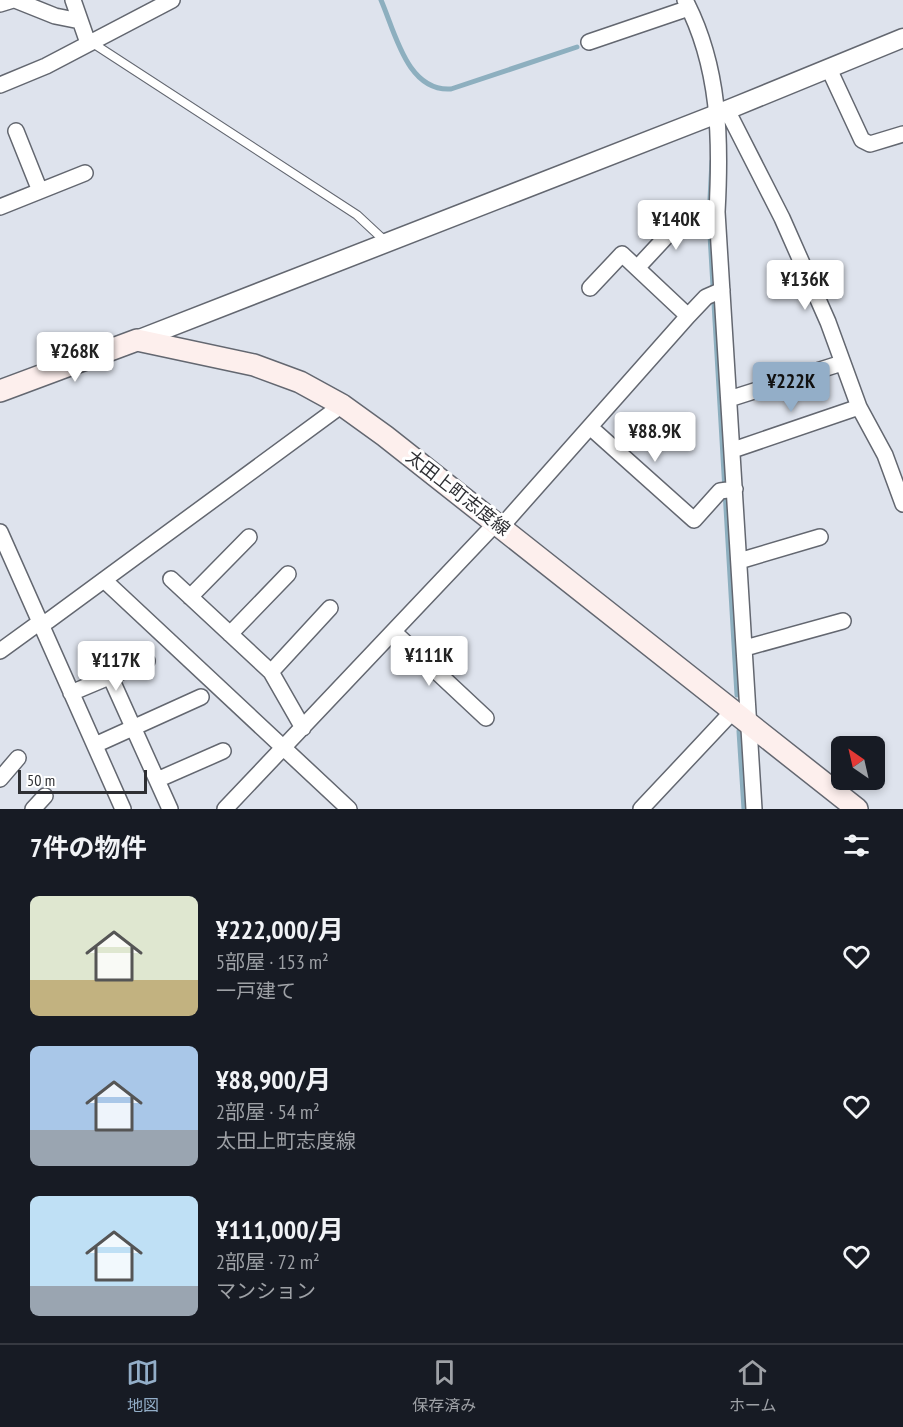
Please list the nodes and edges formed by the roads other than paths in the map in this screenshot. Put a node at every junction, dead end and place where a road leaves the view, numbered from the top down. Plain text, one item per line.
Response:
1 (14, 0) edge
2 (73, 0) edge
3 (172, 0) edge
4 (0, 4) edge
5 (687, 4) edge
6 (80, 21) junction
7 (903, 38) edge
8 (89, 42) junction
9 (589, 42) dead end
10 (829, 69) junction
11 (0, 85) edge
12 (723, 112) junction
13 (16, 131) dead end
14 (903, 134) edge
15 (85, 173) dead end
16 (40, 191) junction
17 (0, 207) edge
18 (692, 210) dead end
19 (387, 243) junction
20 (637, 268) junction
21 (590, 288) dead end
22 (722, 291) junction
23 (688, 315) junction
24 (137, 340) junction
25 (842, 363) junction
26 (0, 391) edge
27 (729, 399) junction
28 (342, 405) junction
29 (859, 407) junction
30 (590, 428) junction
31 (733, 450) junction
32 (728, 490) junction
33 (903, 504) edge
34 (498, 525) junction
35 (0, 532) edge
36 (249, 537) dead end
37 (820, 537) dead end
38 (740, 561) junction
39 (288, 574) dead end
40 (171, 579) dead end
41 (104, 580) junction
42 (190, 597) junction
43 (330, 608) dead end
44 (843, 621) dead end
45 (40, 622) junction
46 (394, 632) junction
47 (230, 634) junction
48 (745, 648) junction
49 (0, 651) edge
50 (147, 661) dead end
51 (271, 672) junction
52 (110, 676) junction
53 (72, 693) junction
54 (201, 697) dead end
55 (733, 711) junction
56 (486, 718) dead end
57 (750, 724) junction
58 (133, 727) junction
59 (303, 728) junction
60 (94, 745) junction
61 (284, 747) junction
62 (222, 751) dead end
63 (18, 758) dead end
64 (0, 779) edge
65 (157, 780) junction
66 (45, 796) dead end
67 (33, 809) edge
68 (123, 809) edge
69 (170, 809) edge
70 (225, 809) edge
71 (349, 809) edge
72 (641, 809) edge
73 (754, 809) edge
74 (857, 809) edge

1 - 4 street
1 - 6 street
2 - 6 street
3 - 8 street
5 - 9 street
5 - 12 street
6 - 8 street
7 - 10 street
8 - 11 street
8 - 19 lane
10 - 12 street
10 - 14 street
12 - 19 street
12 - 22 street
12 - 25 street
13 - 16 street
15 - 16 street
16 - 17 street
18 - 20 street
19 - 24 street
20 - 21 street
20 - 23 street
22 - 23 street
22 - 27 street
23 - 30 street
24 - 26 main road
24 - 28 main road, 太田上町志度線
25 - 27 street
25 - 29 street
27 - 31 street
28 - 34 main road, 太田上町志度線
28 - 41 street
29 - 31 street
29 - 33 street
30 - 32 street
30 - 34 street
31 - 32 street
32 - 38 street
34 - 46 street
34 - 55 main road, 太田上町志度線
35 - 45 street
36 - 42 street
37 - 38 street
38 - 48 street
39 - 47 street
40 - 42 street
41 - 45 street
41 - 61 street
42 - 47 street
43 - 51 street
44 - 48 street
45 - 49 street
45 - 53 street
46 - 56 street
46 - 59 street
47 - 51 street
48 - 57 street
50 - 52 street
51 - 59 street
52 - 53 street
52 - 58 street
53 - 60 street
54 - 58 street
55 - 57 main road, 太田上町志度線
55 - 72 street
57 - 73 street
57 - 74 main road, 太田上町志度線
58 - 60 street
58 - 65 street
59 - 61 street
60 - 68 street
61 - 70 street
61 - 71 street
62 - 65 street
63 - 64 street
65 - 69 street
66 - 67 street

